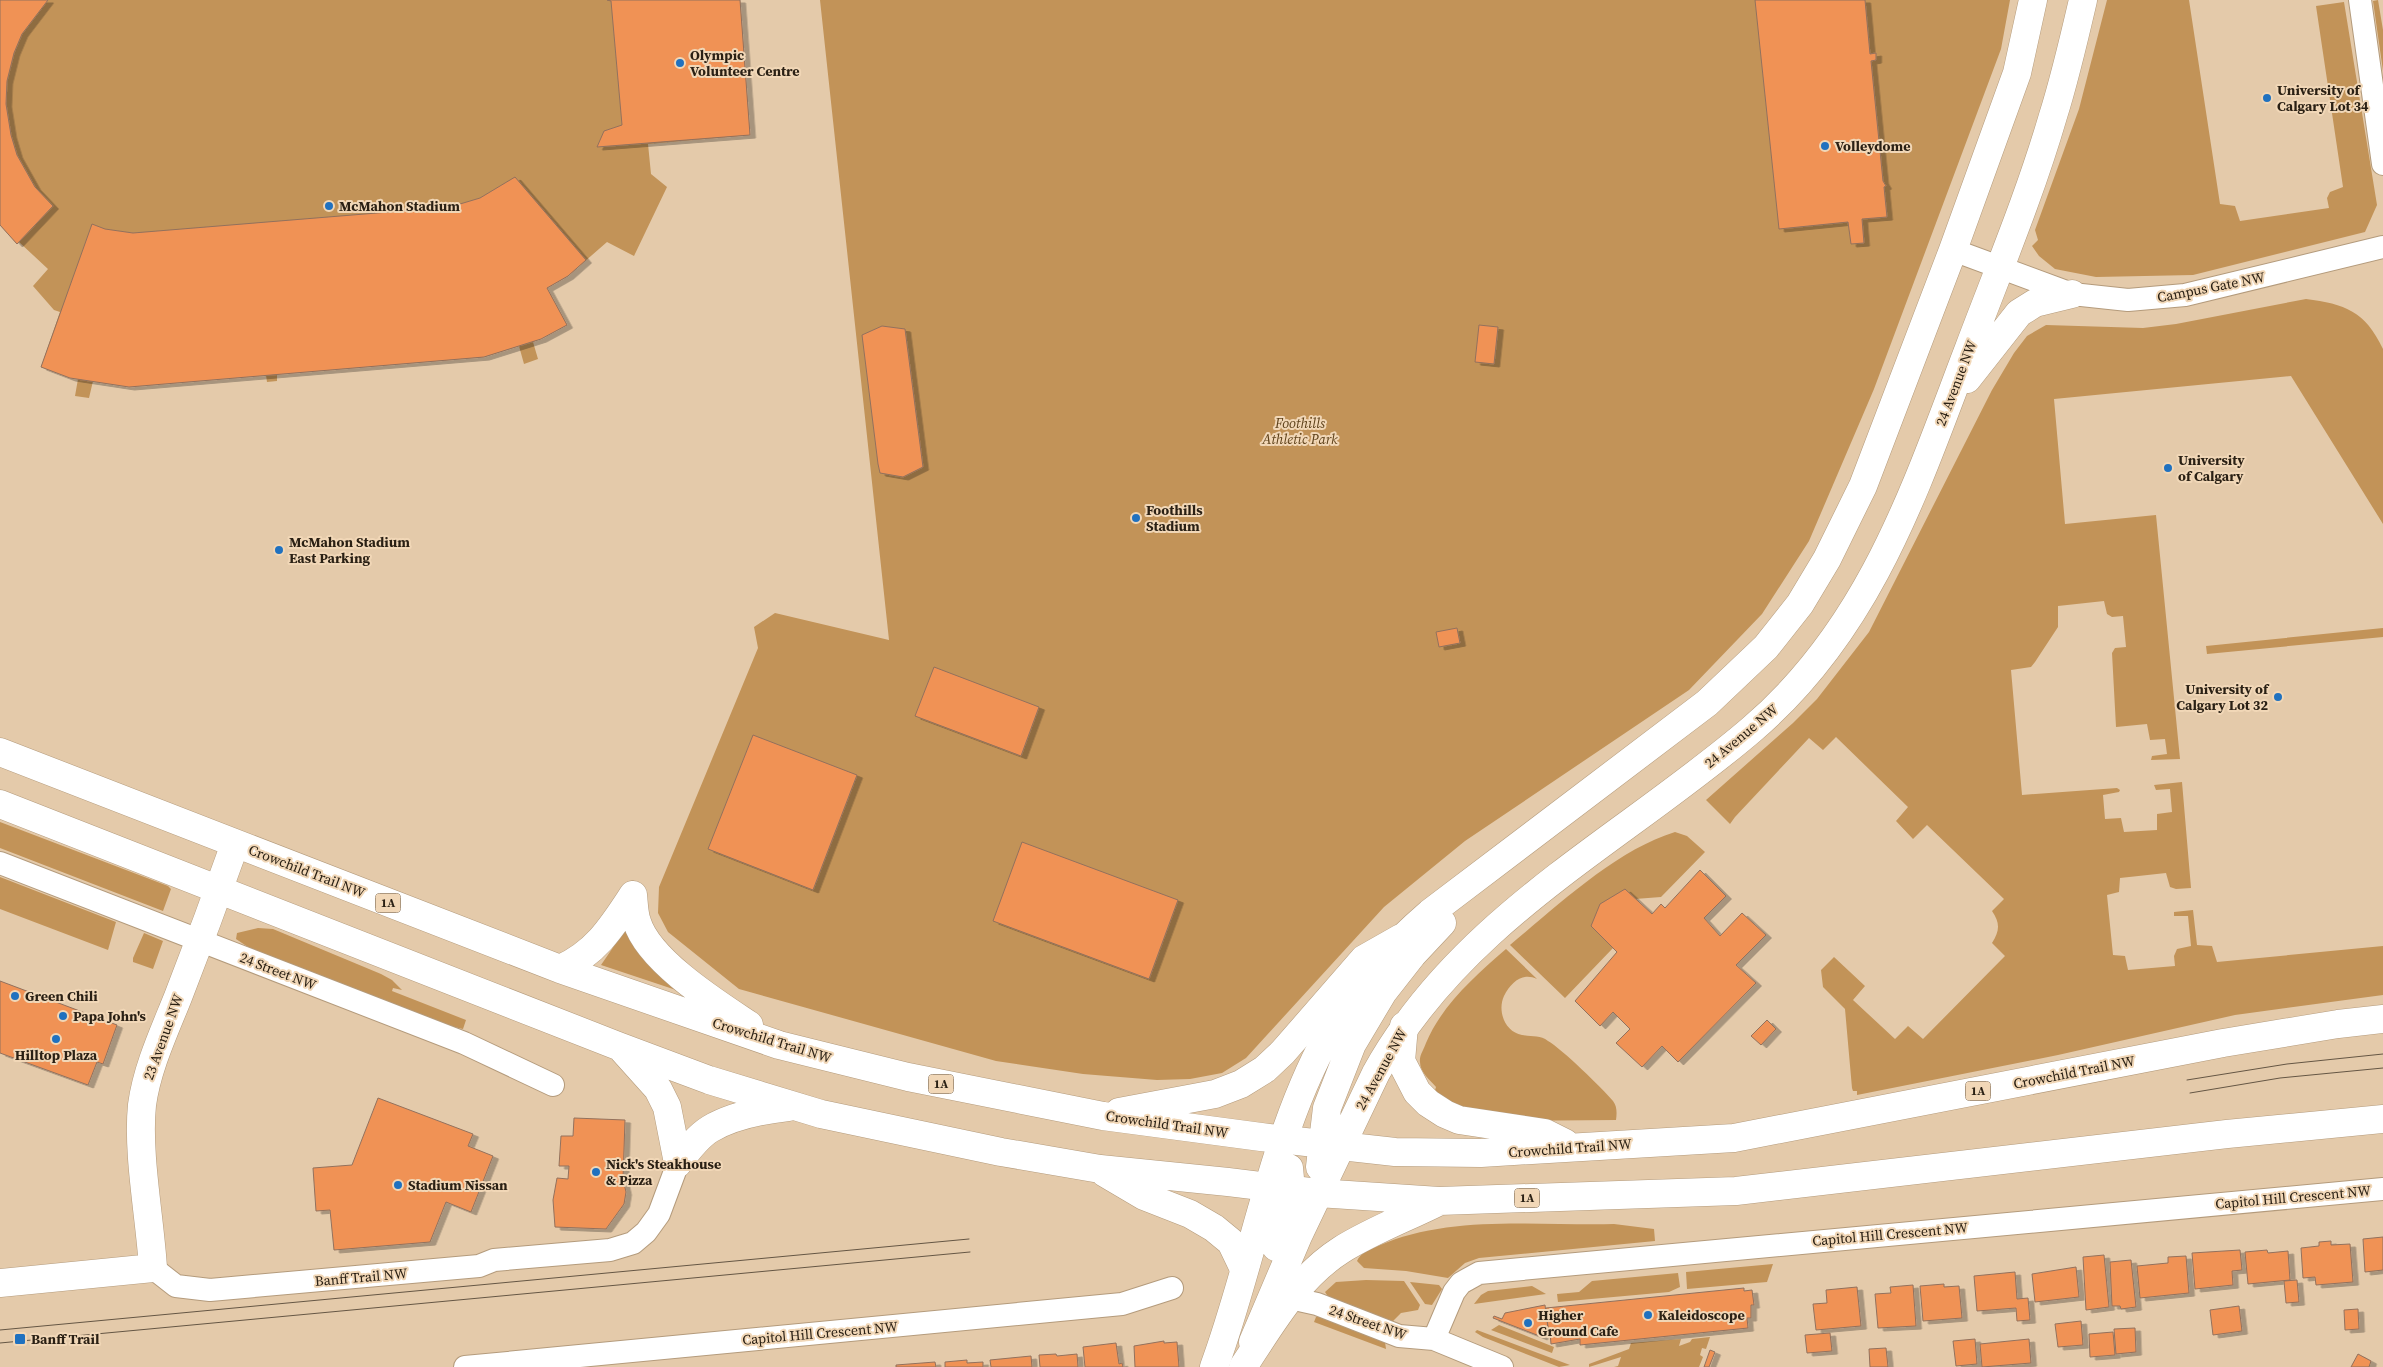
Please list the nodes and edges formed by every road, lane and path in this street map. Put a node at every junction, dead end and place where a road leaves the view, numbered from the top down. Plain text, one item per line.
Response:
1 (2033, 0) edge
2 (2083, 0) edge
3 (2360, 0) edge
4 (2379, 104) edge
5 (2383, 164) edge
6 (2383, 247) edge
7 (1953, 250) junction
8 (2000, 268) junction
9 (2072, 294) junction
10 (1948, 404) junction
11 (0, 752) edge
12 (0, 804) edge
13 (235, 844) junction
14 (0, 863) edge
15 (219, 890) junction
16 (1458, 893) junction
17 (1401, 938) junction
18 (200, 941) junction
19 (560, 969) junction
20 (2383, 1019) edge
21 (1404, 1026) junction
22 (779, 1045) junction
23 (618, 1046) junction
24 (553, 1084) dead end
25 (792, 1106) junction
26 (1103, 1116) junction
27 (2383, 1119) edge
28 (1284, 1139) junction
29 (1332, 1144) junction
30 (1573, 1147) junction
31 (678, 1163) junction
32 (1100, 1169) junction
33 (2383, 1189) edge
34 (1293, 1190) junction
35 (1439, 1201) junction
36 (153, 1268) junction
37 (1244, 1269) junction
38 (0, 1283) edge
39 (1172, 1288) dead end
40 (1290, 1298) junction
41 (1434, 1340) junction
42 (465, 1367) edge
43 (1214, 1367) edge
44 (1230, 1367) edge
45 (1243, 1367) edge
46 (1502, 1367) edge

1 - 7 main road
2 - 8 main road, 24 Avenue NW
3 - 4 street
4 - 5 street
6 - 9 street, Campus Gate NW
7 - 8 street, Campus Gate NW
7 - 16 main road
8 - 9 street, Campus Gate NW
8 - 10 main road, 24 Avenue NW
9 - 10 main road
10 - 21 main road, 24 Avenue NW
11 - 13 main road, Crowchild Trail NW / 1A
12 - 15 main road, 1A
13 - 15 main road, 23 Avenue NW
13 - 19 main road, Crowchild Trail NW / 1A
14 - 18 street, 24 Street NW
15 - 18 main road, 23 Avenue NW
15 - 23 main road, 1A
16 - 17 main road
16 - 29 main road
17 - 26 main road
17 - 28 main road
18 - 24 street, 24 Street NW
18 - 36 main road, 23 Avenue NW
19 - 22 main road, Crowchild Trail NW / 1A
19 - 22 main road
20 - 30 main road, Crowchild Trail NW / 1A
21 - 29 main road, 24 Avenue NW
21 - 30 main road
22 - 26 main road, Crowchild Trail NW / 1A
23 - 25 main road, 1A
23 - 31 main road
25 - 31 main road
25 - 32 main road, 1A
26 - 28 main road, Crowchild Trail NW / 1A
27 - 35 main road, 1A
28 - 29 main road, Crowchild Trail NW / 1A
28 - 34 main road
29 - 30 main road, Crowchild Trail NW / 1A
29 - 34 main road
31 - 36 street, Banff Trail NW
32 - 34 main road, 1A
32 - 37 main road
33 - 41 street, Capitol Hill Crescent NW
34 - 35 main road, 1A
34 - 37 main road
34 - 44 main road
34 - 45 main road
35 - 40 main road
36 - 38 main road
37 - 43 main road
39 - 42 street, Capitol Hill Crescent NW
40 - 41 street, 24 Street NW
40 - 45 main road
41 - 46 street, 24 Street NW

